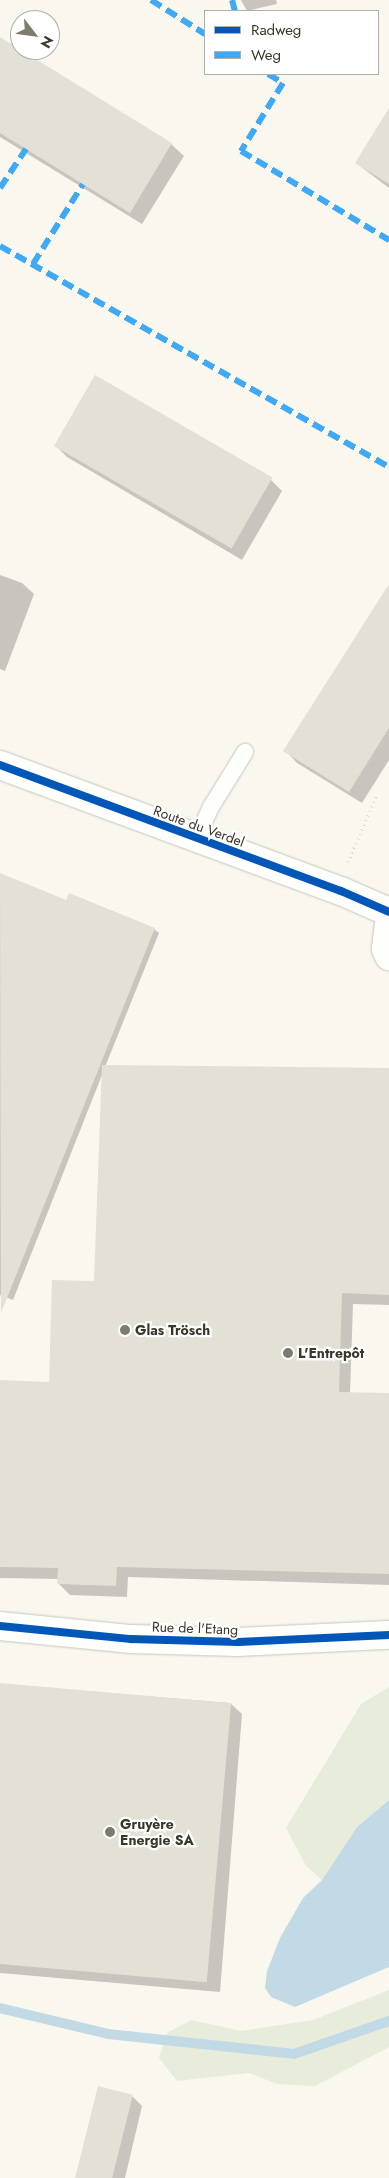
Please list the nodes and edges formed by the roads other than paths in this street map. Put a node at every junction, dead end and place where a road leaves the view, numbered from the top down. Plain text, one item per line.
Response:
1 (245, 752) dead end
2 (0, 765) edge
3 (197, 838) junction
4 (389, 912) edge
5 (389, 924) edge
6 (389, 956) edge
7 (0, 1626) edge
8 (389, 1635) edge

1 - 3 lane
2 - 3 street, Route du Verdel
3 - 4 street, Route du Verdel
5 - 6 street
7 - 8 street, Rue de l'Etang

